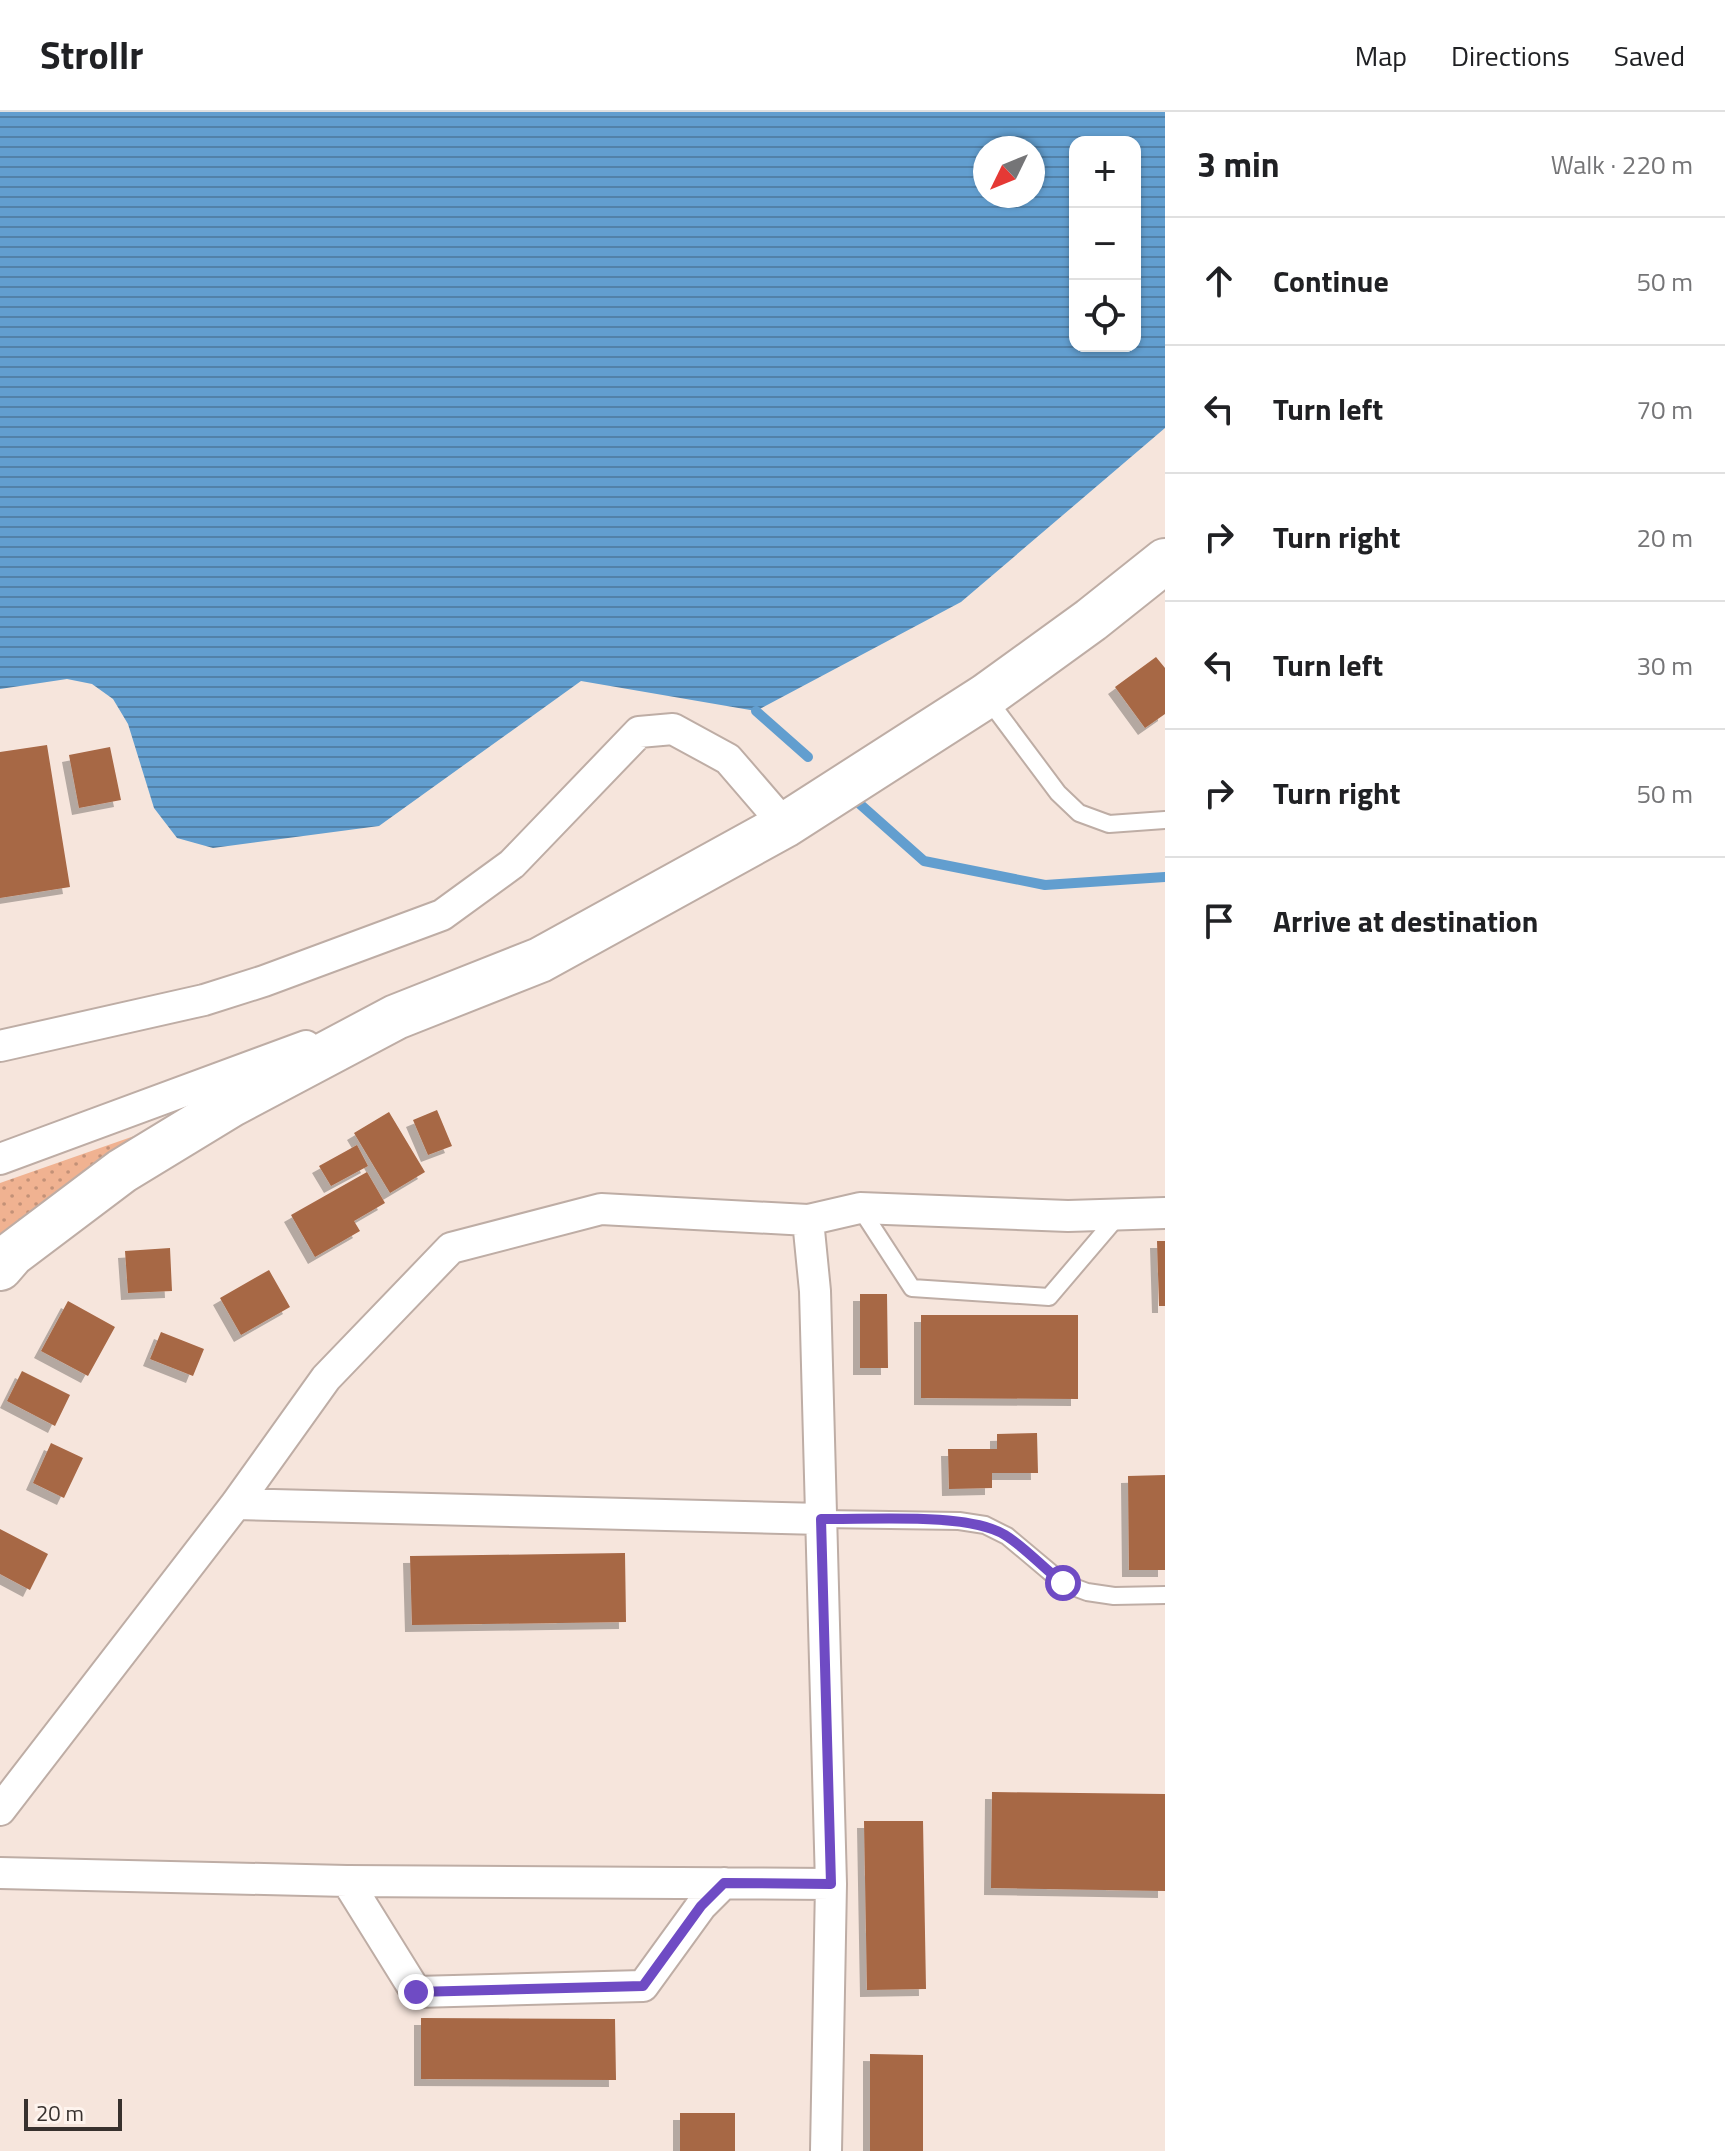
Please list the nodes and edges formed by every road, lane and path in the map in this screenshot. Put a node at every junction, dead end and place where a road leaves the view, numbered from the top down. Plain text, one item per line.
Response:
1 (1165, 561) edge
2 (986, 696) junction
3 (1165, 820) edge
4 (785, 825) junction
5 (396, 1017) junction
6 (0, 1046) edge
7 (0, 1159) edge
8 (860, 1208) junction
9 (1165, 1213) edge
10 (1119, 1214) junction
11 (808, 1220) junction
12 (0, 1268) edge
13 (236, 1504) junction
14 (821, 1519) junction
15 (1165, 1595) edge
16 (0, 1810) edge
17 (0, 1873) edge
18 (347, 1881) junction
19 (724, 1883) junction
20 (831, 1884) junction
21 (826, 2151) edge

1 - 2 main road
2 - 3 lane
2 - 4 main road
4 - 5 main road
4 - 6 street
5 - 7 street
5 - 12 main road
8 - 10 street
8 - 10 lane
8 - 11 street
9 - 10 street
11 - 13 street
11 - 14 street
13 - 14 street
13 - 16 street
14 - 15 lane
14 - 20 street
17 - 18 street
18 - 19 street
18 - 19 street
19 - 20 street
20 - 21 street

